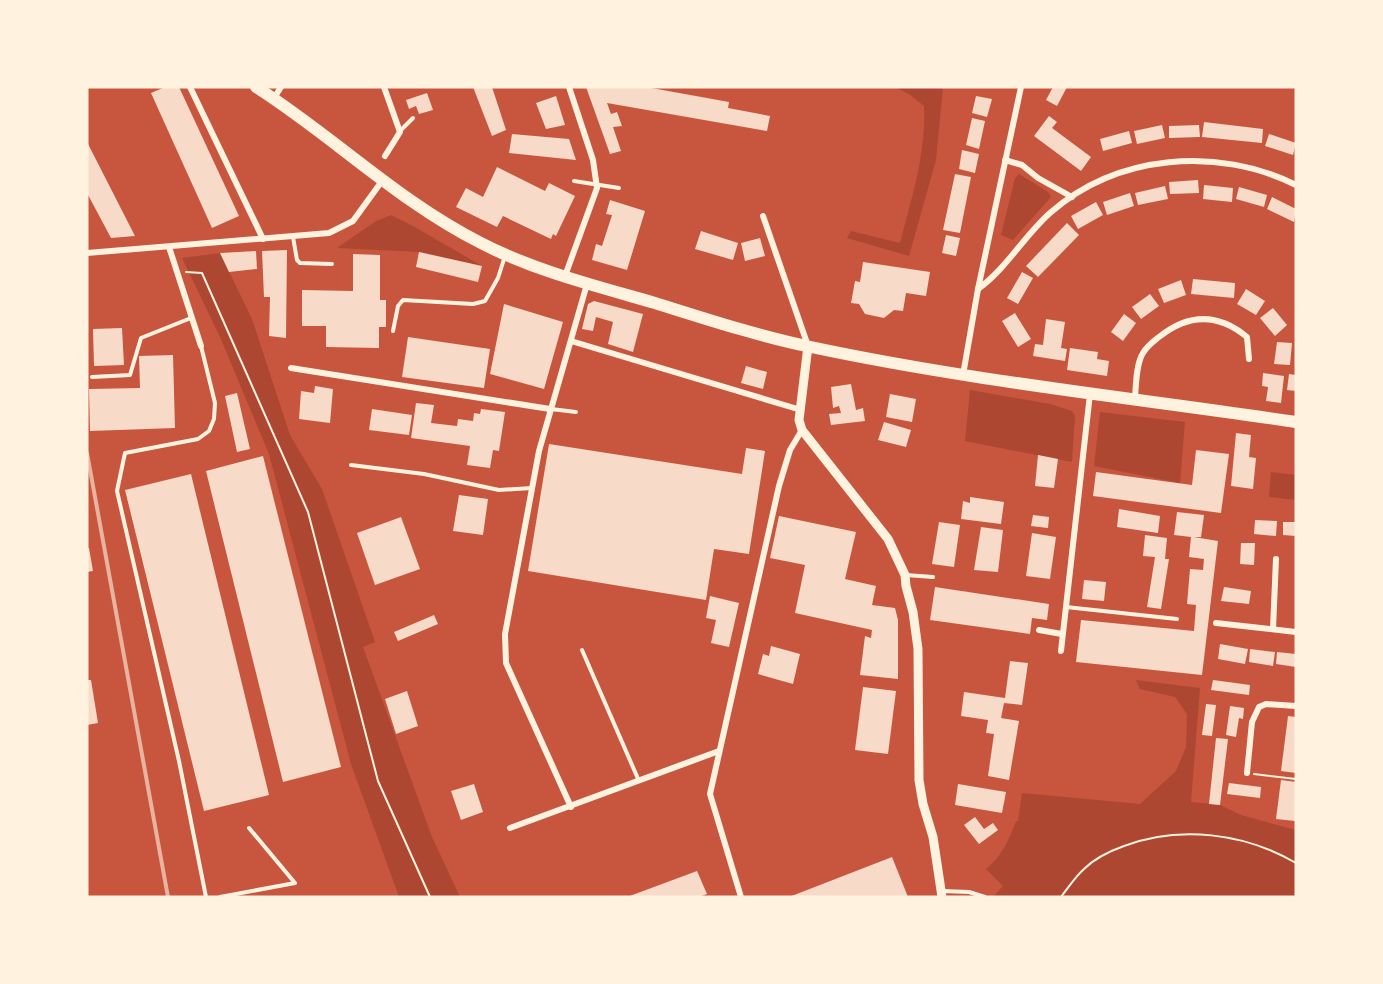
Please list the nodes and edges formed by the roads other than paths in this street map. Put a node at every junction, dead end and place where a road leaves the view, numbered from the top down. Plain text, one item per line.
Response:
1 (190, 87) edge
2 (256, 87) edge
3 (281, 87) edge
4 (384, 87) edge
5 (569, 87) edge
6 (1021, 87) edge
7 (274, 98) junction
8 (413, 118) dead end
9 (400, 132) junction
10 (385, 156) dead end
11 (1005, 160) junction
12 (382, 181) junction
13 (574, 181) dead end
14 (597, 185) junction
15 (1296, 185) edge
16 (619, 188) dead end
17 (1072, 197) junction
18 (764, 216) dead end
19 (293, 237) junction
20 (263, 239) junction
21 (169, 247) junction
22 (87, 253) edge
23 (505, 255) junction
24 (332, 264) dead end
25 (565, 276) junction
26 (587, 283) junction
27 (978, 289) junction
28 (192, 317) junction
29 (393, 331) dead end
30 (571, 341) junction
31 (201, 346) joint
32 (808, 346) junction
33 (1249, 359) dead end
34 (291, 368) dead end
35 (963, 376) junction
36 (92, 377) dead end
37 (1090, 393) junction
38 (1135, 398) junction
39 (550, 409) junction
40 (801, 410) junction
41 (576, 412) dead end
42 (1296, 422) edge
43 (802, 430) junction
44 (351, 465) dead end
45 (532, 488) junction
46 (1276, 559) dead end
47 (905, 575) junction
48 (933, 577) dead end
49 (1065, 607) junction
50 (1177, 620) dead end
51 (1216, 623) dead end
52 (1273, 629) junction
53 (1039, 630) dead end
54 (1296, 632) edge
55 (1062, 634) junction
56 (582, 650) dead end
57 (1060, 651) dead end
58 (1296, 706) edge
59 (719, 751) junction
60 (1247, 773) road end
61 (640, 781) junction
62 (572, 807) junction
63 (249, 828) dead end
64 (510, 828) dead end
65 (942, 894) edge
66 (206, 897) edge
67 (220, 897) edge
68 (741, 897) edge
69 (985, 897) edge

1 - 20 street
2 - 7 highway
3 - 7 street
4 - 9 street
5 - 14 street
6 - 11 street
7 - 12 highway
8 - 9 lane
9 - 10 street
11 - 17 street
11 - 27 street
12 - 19 street
12 - 23 highway
13 - 14 lane
14 - 16 lane
14 - 25 street
15 - 17 street
17 - 27 street
18 - 32 street
19 - 20 street
19 - 24 lane
20 - 21 street
21 - 22 street
21 - 28 street
23 - 25 highway
23 - 29 lane
25 - 26 highway
26 - 30 street
26 - 32 highway
27 - 35 street
28 - 31 street
28 - 36 lane
30 - 39 street
30 - 40 street
31 - 66 lane
32 - 35 highway
32 - 40 street
33 - 38 street
34 - 39 street
35 - 37 highway
37 - 38 highway
37 - 49 street
38 - 42 highway
39 - 41 lane
39 - 45 street
40 - 43 street
43 - 47 street
43 - 59 street
44 - 45 lane
45 - 62 street
46 - 52 street
47 - 48 lane
47 - 65 street
49 - 50 lane
49 - 55 street
51 - 52 street
52 - 54 street
53 - 55 street
55 - 57 street
56 - 61 lane
58 - 60 street
59 - 61 street
59 - 68 street
61 - 62 street
62 - 64 street
63 - 67 lane
65 - 69 lane

